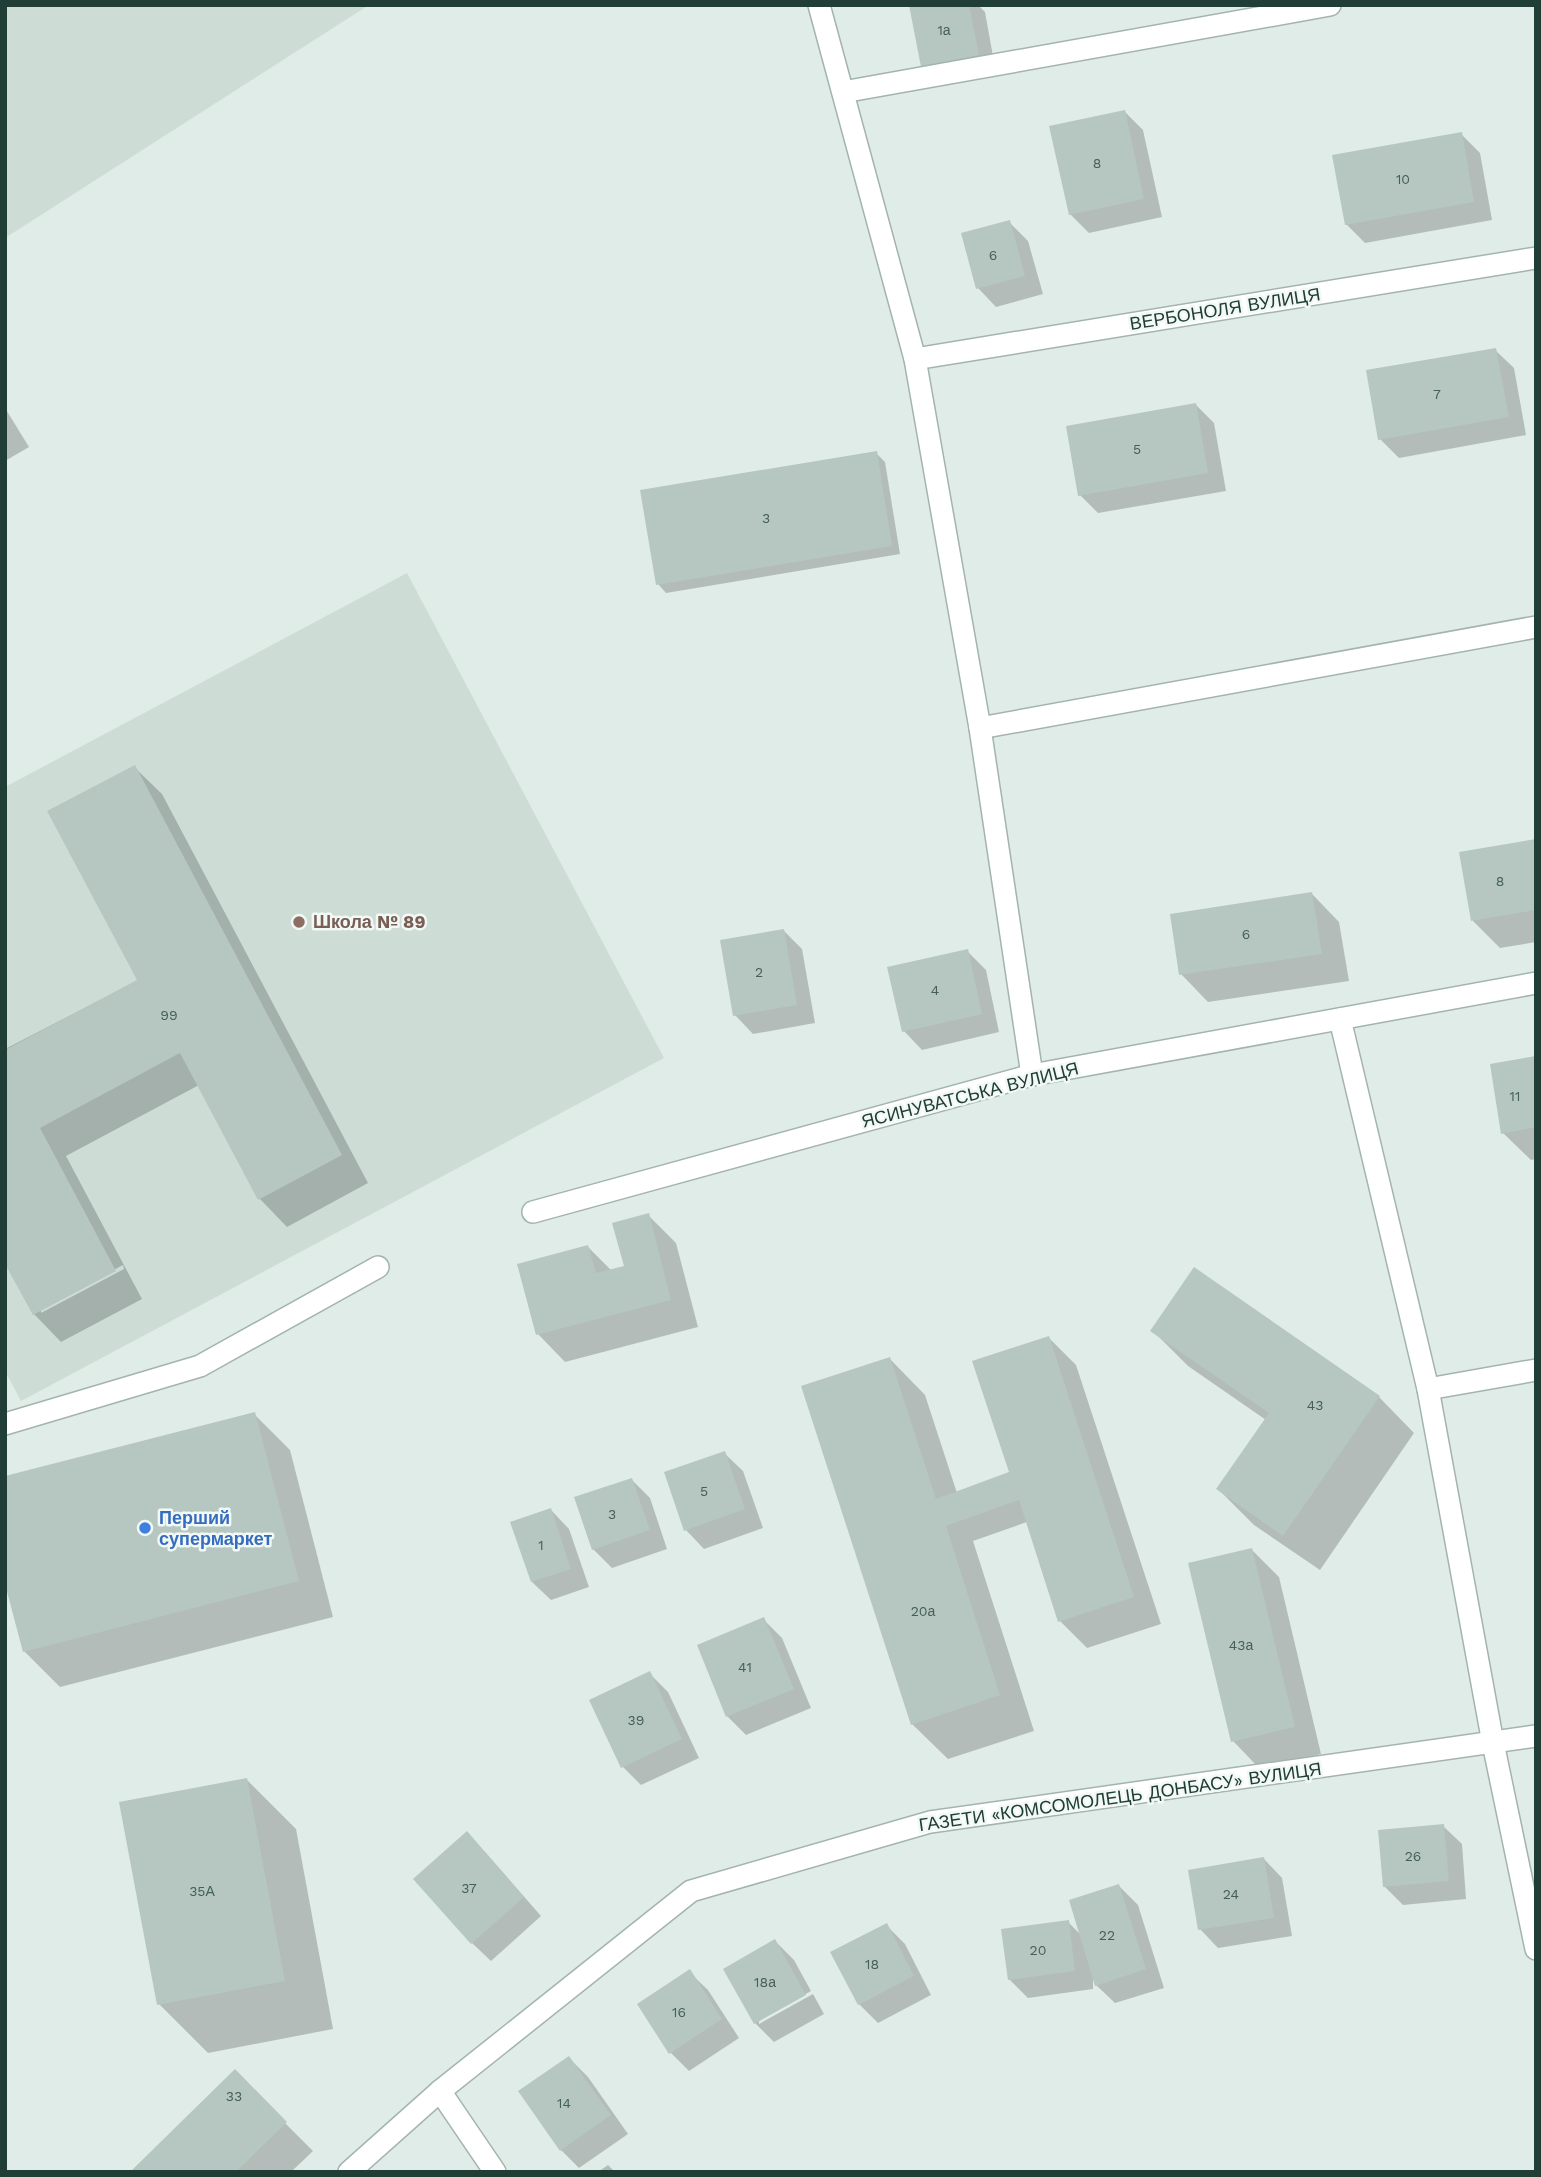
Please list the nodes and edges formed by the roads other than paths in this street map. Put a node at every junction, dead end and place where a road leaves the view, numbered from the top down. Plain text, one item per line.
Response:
1 (819, 5) edge
2 (1330, 5) edge
3 (843, 92) junction
4 (1536, 258) edge
5 (915, 359) junction
6 (1536, 627) edge
7 (979, 728) junction
8 (1536, 982) edge
9 (1340, 1019) junction
10 (1032, 1075) junction
11 (534, 1212) dead end
12 (378, 1267) dead end
13 (1536, 1370) edge
14 (1428, 1389) junction
15 (5, 1424) edge
16 (1536, 1736) edge
17 (1493, 1743) junction
18 (1536, 1949) edge
19 (440, 2091) junction
20 (349, 2172) edge
21 (495, 2172) edge

1 - 3 street
2 - 3 street
3 - 5 street
4 - 5 street, ВЕРБОНОЛЯ ВУЛИЦЯ
5 - 7 street
6 - 7 street
7 - 10 street
8 - 9 street, ЯСИНУВАТСЬКА ВУЛИЦЯ
9 - 10 street, ЯСИНУВАТСЬКА ВУЛИЦЯ
9 - 14 street
10 - 11 street, ЯСИНУВАТСЬКА ВУЛИЦЯ
12 - 15 street
13 - 14 street
14 - 17 street
16 - 17 street, ГАЗЕТИ «КОМСОМОЛЕЦЬ ДОНБАСУ» ВУЛИЦЯ
17 - 18 street
17 - 19 street, ГАЗЕТИ «КОМСОМОЛЕЦЬ ДОНБАСУ» ВУЛИЦЯ
19 - 20 street, ГАЗЕТИ «КОМСОМОЛЕЦЬ ДОНБАСУ» ВУЛИЦЯ
19 - 21 street

